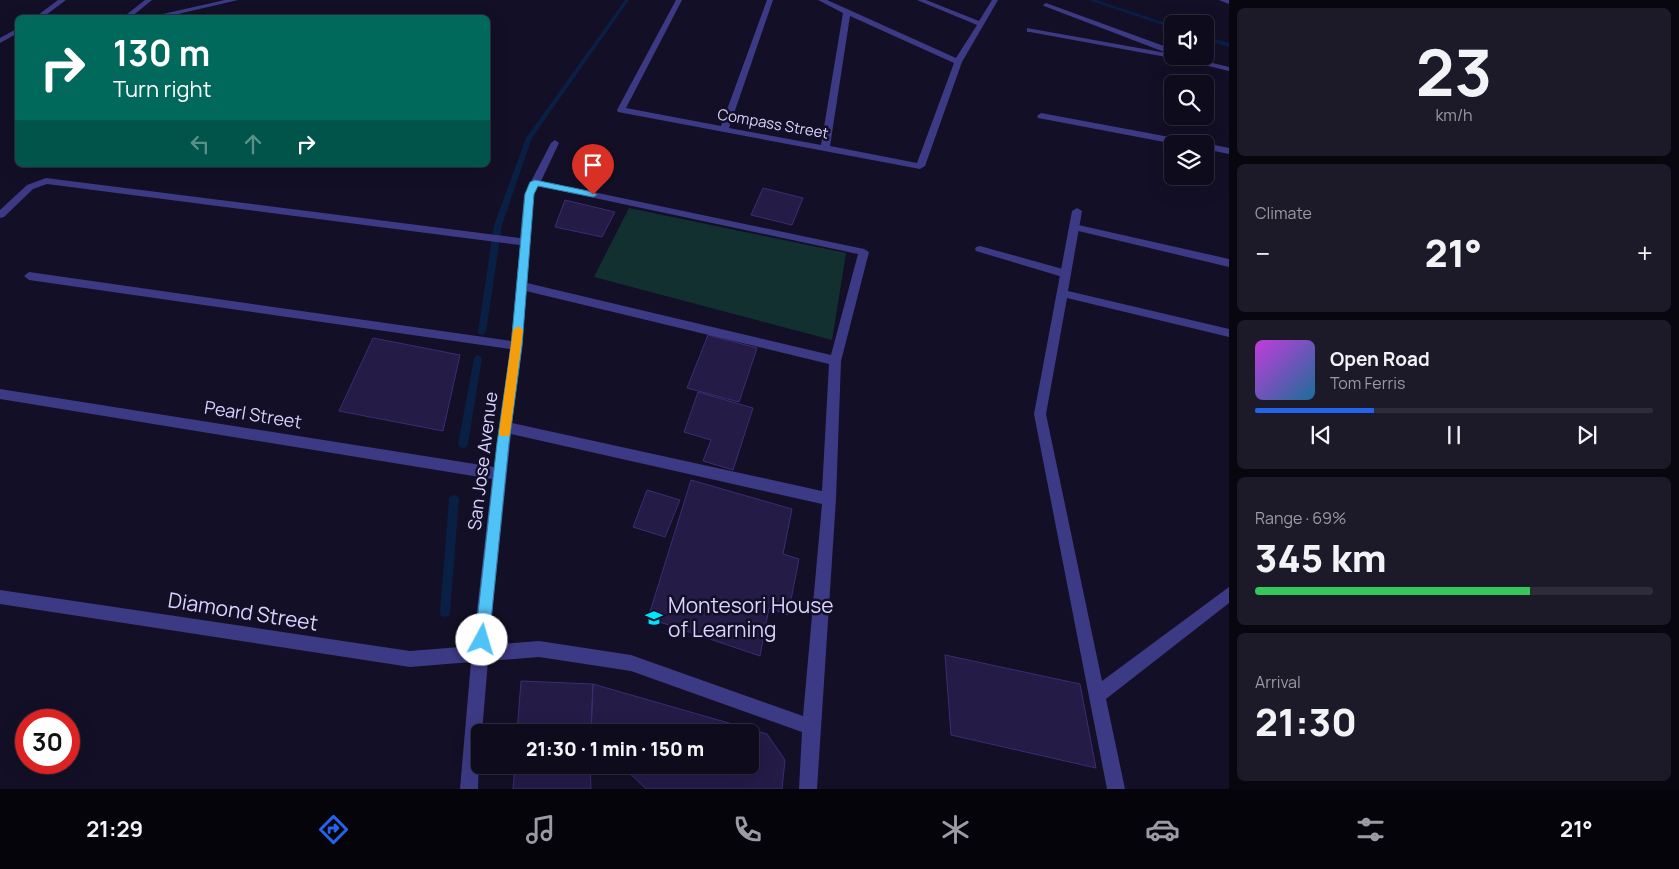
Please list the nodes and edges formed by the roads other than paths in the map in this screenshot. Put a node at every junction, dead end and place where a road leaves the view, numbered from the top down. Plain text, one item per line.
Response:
1 (63, 0) edge
2 (149, 0) edge
3 (234, 0) edge
4 (678, 0) edge
5 (770, 0) edge
6 (821, 0) edge
7 (920, 0) edge
8 (995, 0) edge
9 (1222, 0) edge
10 (1229, 2) edge
11 (1046, 5) dead end
12 (847, 12) junction
13 (41, 15) edge
14 (129, 15) edge
15 (162, 15) edge
16 (980, 24) junction
17 (1030, 30) dead end
18 (15, 34) edge
19 (0, 42) edge
20 (1164, 49) edge
21 (1164, 53) edge
22 (958, 62) junction
23 (1214, 64) edge
24 (1229, 68) edge
25 (1041, 116) dead end
26 (724, 129) junction
27 (1164, 139) edge
28 (554, 143) dead end
29 (825, 148) junction
30 (1214, 148) edge
31 (1229, 151) edge
32 (535, 182) junction
33 (1077, 211) dead end
34 (0, 215) edge
35 (1074, 227) junction
36 (525, 242) junction
37 (980, 249) dead end
38 (1229, 263) edge
39 (1066, 274) junction
40 (29, 276) dead end
41 (522, 286) junction
42 (1061, 293) junction
43 (1229, 332) edge
44 (516, 346) junction
45 (836, 361) junction
46 (0, 394) edge
47 (505, 427) junction
48 (500, 474) junction
49 (829, 499) junction
50 (1229, 594) edge
51 (0, 597) edge
52 (480, 655) junction
53 (1097, 695) junction
54 (811, 727) junction
55 (470, 789) edge
56 (808, 789) edge
57 (1116, 789) edge

1 - 13 street
2 - 14 street
3 - 15 street
4 - 26 street, Compass Street
5 - 26 street
6 - 12 street
7 - 16 street
8 - 16 street
9 - 10 street
11 - 20 street
12 - 22 street
12 - 29 street
16 - 22 street
17 - 21 street
18 - 19 street
22 - 29 street, Compass Street
23 - 24 street
25 - 27 street
26 - 29 street, Compass Street
28 - 32 street, San Jose Avenue
30 - 31 street
32 - 36 street, San Jose Avenue
32 - 45 street
33 - 35 street
34 - 36 street
35 - 38 street
35 - 39 street
36 - 41 street, San Jose Avenue
37 - 39 street
39 - 42 street
40 - 44 street
41 - 44 street, San Jose Avenue
41 - 45 street
42 - 43 street
42 - 53 street
44 - 47 street, San Jose Avenue
45 - 49 street
46 - 48 street, Pearl Street
47 - 48 street, San Jose Avenue
47 - 49 street
48 - 52 street, San Jose Avenue
49 - 54 street
50 - 53 street
51 - 52 street, Diamond Street
52 - 54 street, Diamond Street
52 - 55 street, San Jose Avenue
53 - 57 street
54 - 56 street

